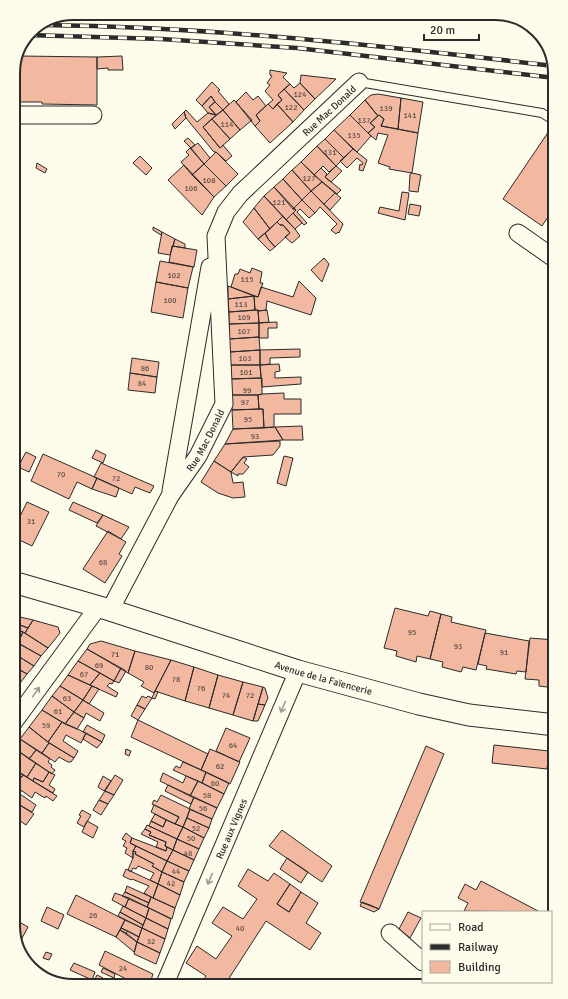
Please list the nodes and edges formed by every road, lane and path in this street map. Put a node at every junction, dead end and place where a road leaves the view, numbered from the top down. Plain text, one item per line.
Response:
1 (359, 82) joint
2 (20, 115) edge
3 (93, 115) dead end
4 (548, 117) edge
5 (518, 233) dead end
6 (216, 236) junction
7 (548, 254) edge
8 (170, 496) junction
9 (20, 584) edge
10 (104, 609) junction
11 (298, 672) junction
12 (20, 714) edge
13 (548, 724) edge
14 (390, 933) dead end
15 (422, 961) edge
16 (167, 979) edge

1 - 4 lane, Rue Mac Donald
1 - 6 street, Rue Mac Donald
2 - 3 street
5 - 7 street
6 - 8 street, Rue Mac Donald
6 - 8 street, Rue Mac Donald
8 - 10 street, Rue Mac Donald
9 - 10 street, Avenue de la Faïencerie
10 - 11 street, Avenue de la Faïencerie
12 -> 10 street, Rue Mac Donald
11 - 13 street, Avenue de la Faïencerie
11 -> 16 street, Rue aux Vignes
14 - 15 street

